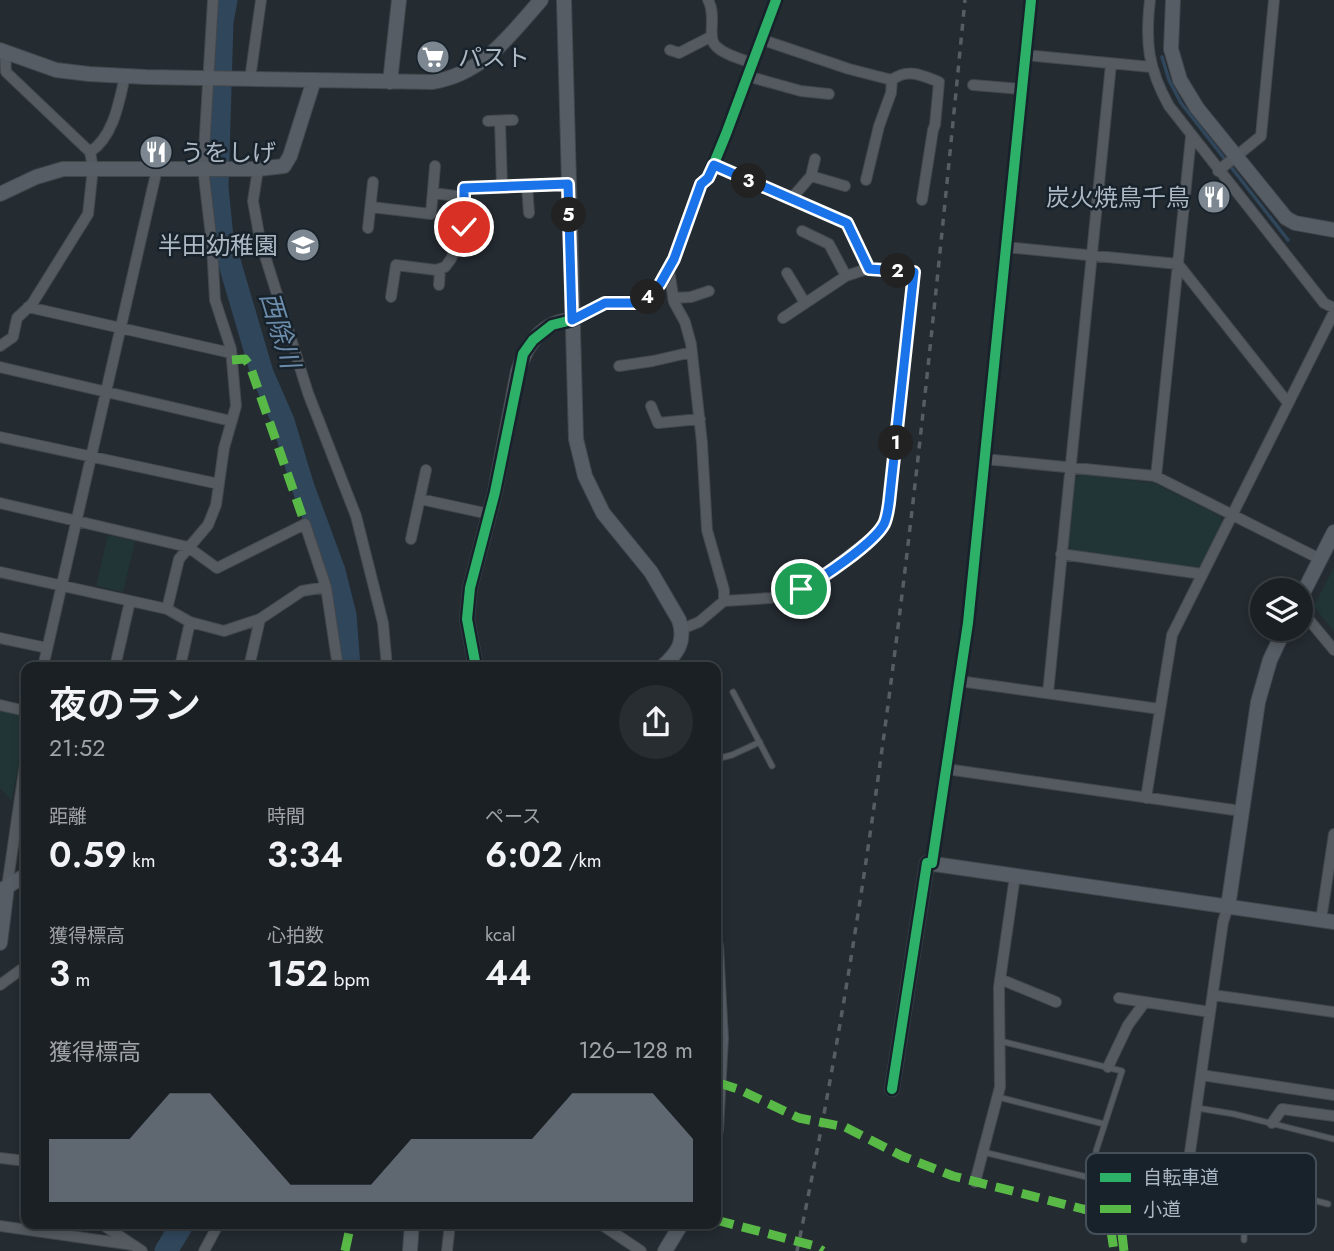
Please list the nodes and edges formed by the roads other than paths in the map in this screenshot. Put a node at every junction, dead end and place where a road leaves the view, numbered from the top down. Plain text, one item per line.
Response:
1 (212, 0) edge
2 (261, 0) edge
3 (399, 0) edge
4 (541, 0) edge
5 (564, 0) edge
6 (708, 0) edge
7 (776, 0) edge
8 (1031, 0) edge
9 (1150, 0) edge
10 (1173, 0) edge
11 (1274, 0) edge
12 (712, 36) junction
13 (760, 38) junction
14 (670, 50) dead end
15 (2, 51) edge
16 (1025, 55) junction
17 (752, 63) junction
18 (1111, 64) junction
19 (1151, 67) junction
20 (125, 76) junction
21 (747, 76) junction
22 (210, 78) junction
23 (250, 79) junction
24 (314, 80) junction
25 (892, 80) junction
26 (390, 82) junction
27 (973, 85) dead end
28 (1021, 89) junction
29 (830, 94) dead end
30 (513, 120) dead end
31 (488, 121) dead end
32 (500, 121) junction
33 (1191, 137) junction
34 (90, 152) junction
35 (815, 159) dead end
36 (1227, 164) junction
37 (714, 165) junction
38 (435, 166) dead end
39 (93, 168) junction
40 (208, 168) junction
41 (157, 169) junction
42 (254, 169) junction
43 (811, 176) junction
44 (866, 180) dead end
45 (373, 183) dead end
46 (568, 184) junction
47 (502, 186) junction
48 (527, 186) junction
49 (845, 186) dead end
50 (433, 193) junction
51 (0, 194) edge
52 (464, 197) junction
53 (791, 200) junction
54 (922, 201) dead end
55 (370, 207) junction
56 (529, 213) dead end
57 (464, 223) junction
58 (477, 226) dead end
59 (368, 228) dead end
60 (1334, 230) edge
61 (802, 231) dead end
62 (1006, 247) junction
63 (397, 252) dead end
64 (1091, 256) junction
65 (1178, 264) junction
66 (396, 265) junction
67 (440, 269) junction
68 (869, 269) junction
69 (669, 270) junction
70 (787, 273) dead end
71 (846, 276) junction
72 (439, 285) dead end
73 (709, 291) dead end
74 (391, 297) dead end
75 (673, 298) junction
76 (805, 303) junction
77 (28, 307) junction
78 (1334, 310) edge
79 (783, 318) dead end
80 (572, 320) junction
81 (120, 328) junction
82 (0, 346) edge
83 (692, 352) junction
84 (231, 353) junction
85 (619, 366) dead end
86 (0, 367) edge
87 (106, 393) junction
88 (1288, 403) junction
89 (651, 406) dead end
90 (700, 419) junction
91 (231, 421) junction
92 (0, 437) edge
93 (90, 458) junction
94 (985, 459) junction
95 (1070, 467) junction
96 (426, 470) dead end
97 (1156, 477) junction
98 (219, 485) junction
99 (420, 499) junction
100 (0, 503) edge
101 (489, 514) junction
102 (1232, 514) junction
103 (76, 520) junction
104 (1334, 532) edge
105 (411, 540) dead end
106 (188, 547) junction
107 (1061, 554) junction
108 (1320, 559) junction
109 (0, 572) edge
110 (1202, 574) junction
111 (1310, 578) edge
112 (61, 586) junction
113 (326, 587) junction
114 (130, 601) junction
115 (724, 601) junction
116 (167, 609) junction
117 (260, 619) junction
118 (190, 622) junction
119 (1313, 625) edge
120 (682, 629) junction
121 (0, 638) edge
122 (1279, 641) edge
123 (47, 648) junction
124 (1334, 650) edge
125 (44, 662) edge
126 (116, 662) edge
127 (181, 662) edge
128 (250, 662) edge
129 (337, 662) edge
130 (387, 662) edge
131 (475, 662) edge
132 (677, 662) edge
133 (959, 681) junction
134 (733, 692) dead end
135 (1048, 693) junction
136 (0, 705) edge
137 (1160, 709) junction
138 (21, 710) edge
139 (760, 742) junction
140 (721, 758) edge
141 (772, 766) dead end
142 (946, 769) junction
143 (1146, 797) junction
144 (21, 808) edge
145 (1241, 811) junction
146 (1334, 834) edge
147 (932, 863) junction
148 (1015, 876) junction
149 (21, 878) edge
150 (4, 889) edge
151 (1228, 907) junction
152 (1328, 921) edge
153 (0, 943) edge
154 (21, 970) edge
155 (1000, 979) junction
156 (0, 985) edge
157 (1213, 995) junction
158 (1119, 998) dead end
159 (1056, 1002) dead end
160 (1146, 1002) junction
161 (1210, 1012) junction
162 (1334, 1012) edge
163 (1000, 1041) junction
164 (1108, 1067) junction
165 (1201, 1075) junction
166 (892, 1089) dead end
167 (1334, 1095) edge
168 (998, 1097) junction
169 (1196, 1108) junction
170 (1334, 1116) edge
171 (1272, 1123) junction
172 (1104, 1124) junction
173 (1334, 1139) edge
174 (983, 1152) junction
175 (1096, 1153) edge
176 (1190, 1153) edge
177 (0, 1158) edge
178 (21, 1160) edge
179 (1086, 1177) edge
180 (975, 1182) dead end
181 (1316, 1201) edge
182 (1328, 1204) dead end
183 (0, 1227) edge
184 (109, 1229) edge
185 (216, 1229) edge
186 (412, 1229) edge
187 (449, 1229) edge
188 (609, 1229) edge
189 (678, 1229) edge
190 (1244, 1234) edge
191 (1244, 1240) dead end
192 (138, 1248) edge
193 (204, 1251) edge
194 (410, 1251) edge
195 (447, 1251) edge
196 (641, 1251) edge
197 (665, 1251) edge

1 - 22 street
2 - 23 street
3 - 26 street
4 - 26 street
5 - 46 street
6 - 12 street
7 - 13 street
8 - 16 street
9 - 19 street
10 - 36 street
11 - 36 street
12 - 14 street
12 - 17 street
13 - 17 street
13 - 25 street
15 - 20 street
15 - 34 street
16 - 18 street
16 - 28 street
17 - 21 street
18 - 19 street
18 - 64 street
19 - 33 street
20 - 22 street
20 - 34 street
21 - 29 street
21 - 37 street
22 - 23 street
22 - 40 street
23 - 24 street
24 - 26 street
24 - 42 street
25 - 44 street
25 - 54 street
27 - 28 street
28 - 62 street
30 - 32 street
31 - 32 street
32 - 47 street
33 - 36 street
33 - 65 street
34 - 39 street
35 - 43 street
36 - 60 street
36 - 78 street
37 - 53 street
37 - 69 street
38 - 50 street
39 - 41 street
39 - 51 street
39 - 77 street
40 - 41 street
40 - 42 street
40 - 84 street
41 - 81 street
42 - 130 street
43 - 49 street
43 - 53 street
45 - 55 street
46 - 48 street
46 - 80 street
47 - 48 street
47 - 52 street
48 - 56 street
50 - 52 street
50 - 55 street
52 - 57 street
53 - 68 street
55 - 59 street
57 - 58 street
57 - 67 street
61 - 71 street
62 - 64 street
62 - 94 street
63 - 66 street
64 - 65 street
64 - 95 street
65 - 88 street
65 - 97 street
66 - 67 street
66 - 74 street
67 - 72 street
68 - 71 street
68 - 115 street
69 - 75 street
69 - 80 street
70 - 76 street
71 - 76 street
73 - 75 street
75 - 83 street
76 - 79 street
77 - 81 street
77 - 82 street
78 - 88 street
80 - 101 street
80 - 120 street
81 - 84 street
81 - 87 street
83 - 85 street
83 - 90 street
84 - 91 street
86 - 87 street
87 - 91 street
87 - 93 street
88 - 102 street
89 - 90 street
90 - 115 street
91 - 98 street
92 - 93 street
93 - 98 street
93 - 103 street
94 - 95 street
94 - 133 street
95 - 97 street
95 - 107 street
96 - 99 street
97 - 102 street
98 - 106 street
99 - 101 street
99 - 105 street
100 - 103 street
101 - 131 street
102 - 108 street
102 - 110 street
103 - 106 street
103 - 112 street
104 - 108 street
106 - 113 street
106 - 116 street
107 - 110 street
107 - 135 street
108 - 111 street
109 - 112 street
110 - 137 street
112 - 114 street
112 - 123 street
113 - 117 street
113 - 129 street
114 - 116 street
114 - 126 street
115 - 120 street
116 - 118 street
117 - 118 street
117 - 128 street
118 - 127 street
119 - 124 street
120 - 132 street
121 - 123 street
122 - 145 street
123 - 125 street
133 - 135 street
133 - 142 street
134 - 139 lane
135 - 137 street
136 - 138 street
137 - 143 street
139 - 140 lane
139 - 141 lane
142 - 143 street
142 - 147 street
143 - 145 street
144 - 150 street
145 - 151 street
146 - 152 street
147 - 148 street
147 - 166 street
148 - 151 street
148 - 155 street
149 - 150 street
150 - 153 street
151 - 152 street
151 - 157 street
154 - 156 street
155 - 159 street
155 - 163 street
157 - 161 street
157 - 162 street
158 - 160 street
160 - 161 street
160 - 164 street
161 - 165 street
163 - 164 lane
163 - 168 street
164 - 172 lane
165 - 167 street
165 - 169 street
168 - 172 lane
168 - 174 street
169 - 171 lane
169 - 176 street
170 - 171 street
171 - 173 lane
172 - 175 lane
174 - 179 lane
174 - 180 street
177 - 178 street
181 - 182 lane
183 - 192 street
184 - 192 street
185 - 193 street
186 - 194 street
187 - 195 street
188 - 196 street
189 - 197 street
190 - 191 lane

